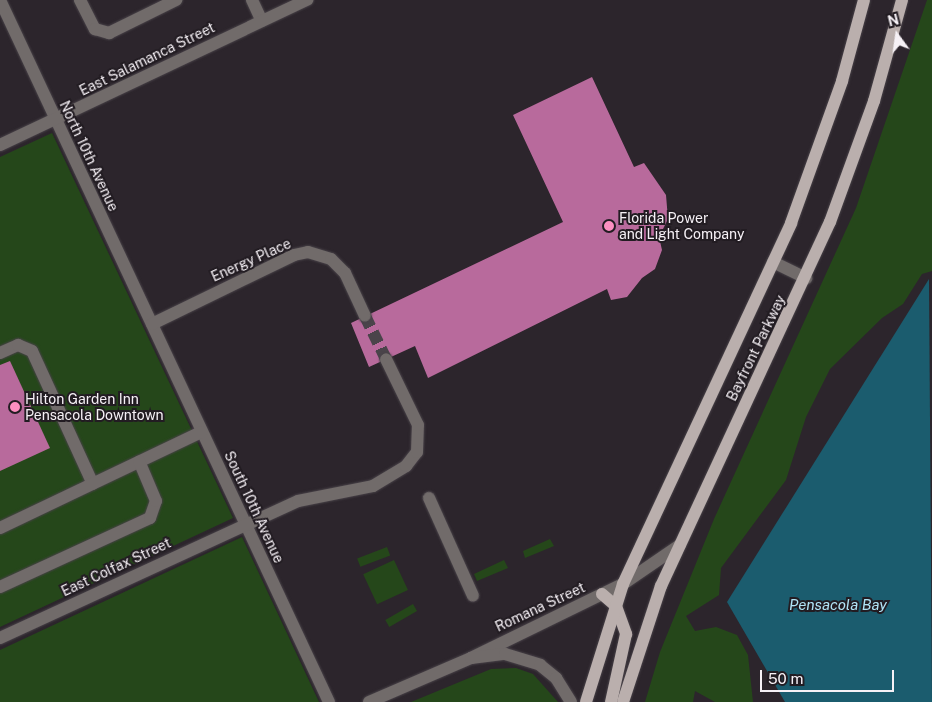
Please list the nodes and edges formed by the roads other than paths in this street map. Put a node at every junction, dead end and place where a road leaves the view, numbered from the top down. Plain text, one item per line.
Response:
1 (0, 0) edge
2 (80, 0) edge
3 (176, 0) edge
4 (252, 0) edge
5 (307, 0) edge
6 (864, 0) edge
7 (902, 0) edge
8 (262, 21) junction
9 (56, 120) junction
10 (0, 146) edge
11 (773, 262) junction
12 (806, 278) junction
13 (365, 316) tunnel mouth
14 (152, 324) junction
15 (0, 353) edge
16 (386, 359) tunnel mouth
17 (201, 432) junction
18 (139, 461) junction
19 (93, 484) junction
20 (428, 498) dead end
21 (245, 523) junction
22 (0, 528) edge
23 (680, 545) junction
24 (623, 584) junction
25 (0, 587) edge
26 (602, 594) junction
27 (473, 596) dead end
28 (616, 606) junction
29 (0, 638) edge
30 (471, 658) junction
31 (329, 702) edge
32 (369, 702) edge
33 (571, 702) edge
34 (586, 702) edge
35 (611, 702) edge
36 (623, 702) edge

1 - 9 street, North 10th Avenue
2 - 3 street
4 - 8 street
5 - 8 street, East Salamanca Street
6 - 11 main road, Bayfront Parkway
7 - 12 main road, Bayfront Parkway
8 - 9 street, East Salamanca Street
9 - 10 street, East Salamanca Street
9 - 14 street, North 10th Avenue
11 - 12 street
11 - 24 main road, Bayfront Parkway
12 - 23 main road, Bayfront Parkway
13 - 14 street, Energy Place
14 - 17 street, South 10th Avenue
15 - 19 street
16 - 21 street
17 - 18 street
17 - 21 street, South 10th Avenue
18 - 19 street
18 - 25 street
19 - 22 street
20 - 27 street
21 - 29 street, East Colfax Street
21 - 31 street, South 10th Avenue
23 - 24 street, Romana Street
23 - 36 main road, Bayfront Parkway
24 - 26 street, Romana Street
24 - 28 main road, Bayfront Parkway
26 - 28 main road
26 - 30 street, Romana Street
28 - 34 main road, Bayfront Parkway
28 - 35 main road
30 - 32 street
30 - 33 street

